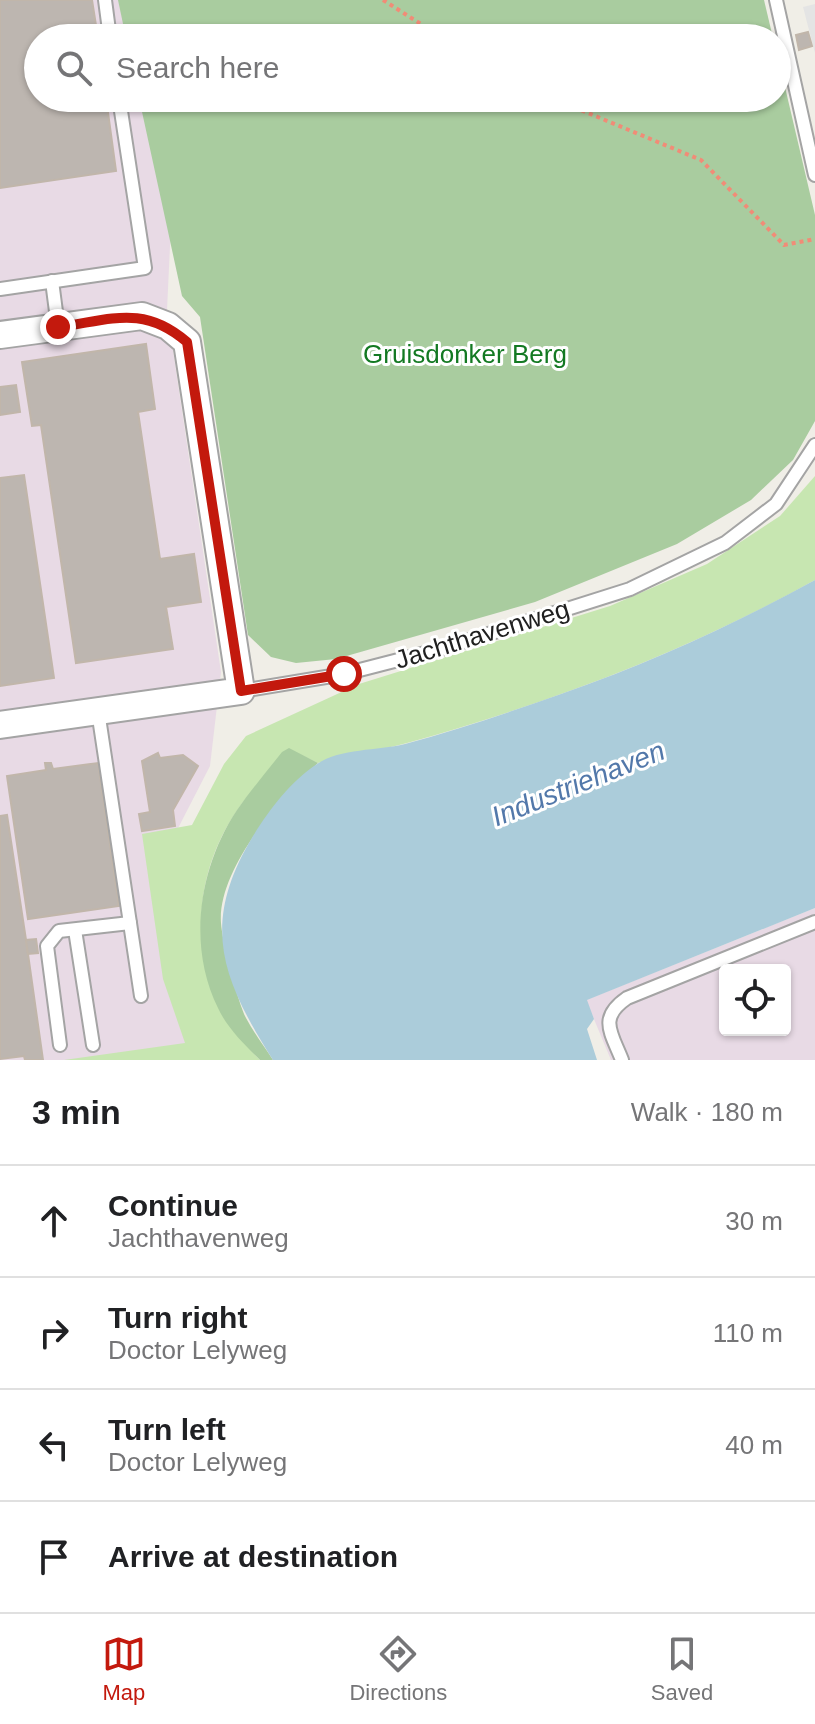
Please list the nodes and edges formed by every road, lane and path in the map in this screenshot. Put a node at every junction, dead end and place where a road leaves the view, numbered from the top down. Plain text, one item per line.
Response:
1 (105, 0) edge
2 (383, 0) edge
3 (776, 0) edge
4 (108, 24) edge
5 (421, 24) edge
6 (781, 24) edge
7 (791, 67) edge
8 (121, 112) edge
9 (586, 112) edge
10 (815, 175) edge
11 (815, 239) edge
12 (52, 281) junction
13 (0, 289) edge
14 (58, 327) junction
15 (0, 335) edge
16 (815, 445) edge
17 (241, 691) junction
18 (98, 711) junction
19 (0, 725) edge
20 (815, 922) edge
21 (130, 923) junction
22 (75, 930) junction
23 (141, 996) dead end
24 (60, 1045) dead end
25 (93, 1045) dead end
26 (622, 1060) edge

1 - 4 lane
2 - 5 path
3 - 6 lane
7 - 10 lane
8 - 12 lane
9 - 11 path
12 - 13 lane
12 - 14 lane
14 - 15 street
14 - 17 street
16 - 17 lane, Jachthavenweg
17 - 18 street, Jachthavenweg
18 - 19 street, Jachthavenweg
18 - 21 lane
20 - 26 lane
21 - 22 lane
21 - 23 lane
22 - 24 lane
22 - 25 lane

